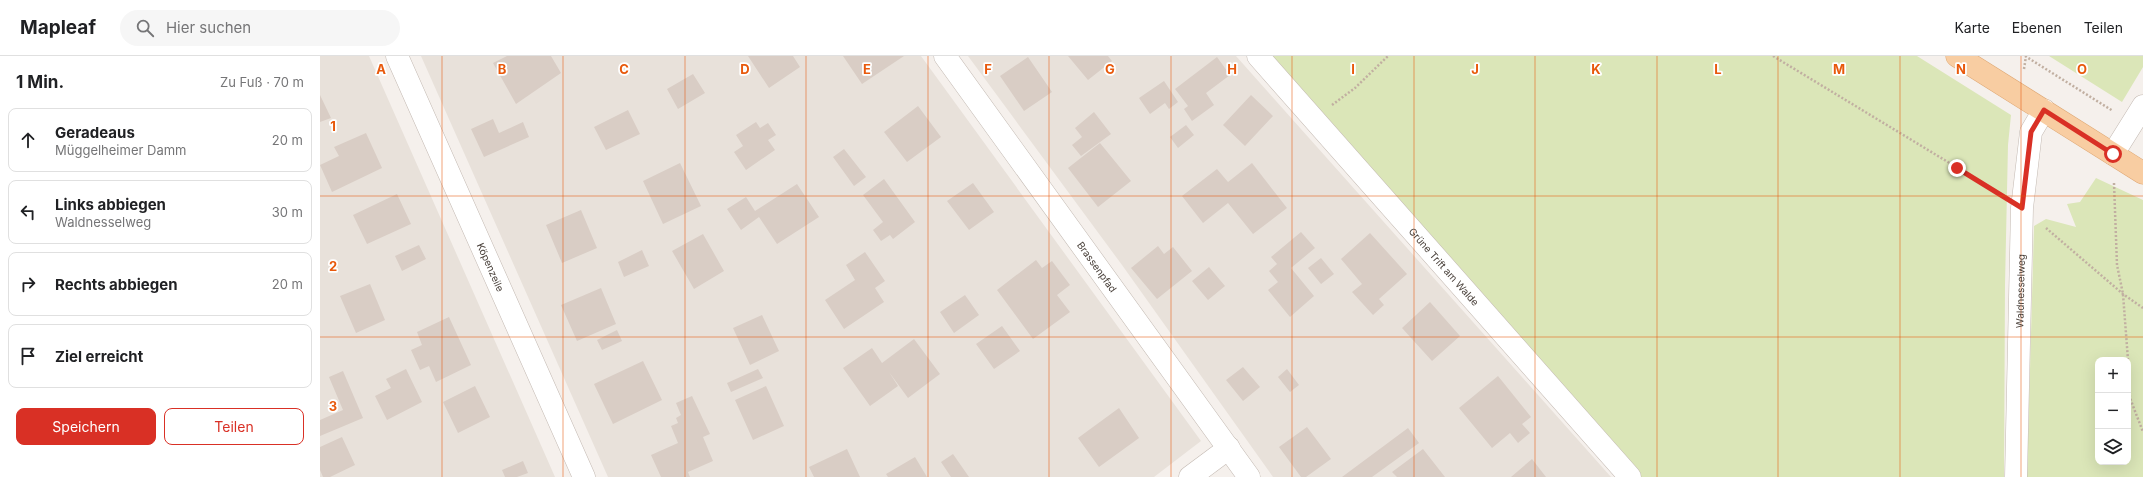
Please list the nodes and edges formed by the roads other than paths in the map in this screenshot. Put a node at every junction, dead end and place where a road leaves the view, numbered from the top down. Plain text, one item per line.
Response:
1 (397, 56) edge
2 (945, 56) edge
3 (1258, 56) edge
4 (1957, 56) edge
5 (2143, 106) edge
6 (2044, 110) junction
7 (2113, 154) junction
8 (2143, 173) edge
9 (1229, 448) junction
10 (584, 477) edge
11 (1190, 477) edge
12 (1249, 477) edge
13 (1630, 477) edge
14 (2016, 477) edge

1 - 10 street, Köpenzeile
2 - 9 street, Brassenpfad
3 - 13 street, Grüne Trift am Walde
4 - 6 main road
5 - 7 street
6 - 7 main road
6 - 14 street, Waldnesselweg
7 - 8 main road
9 - 11 street
9 - 12 street, Brassenpfad

